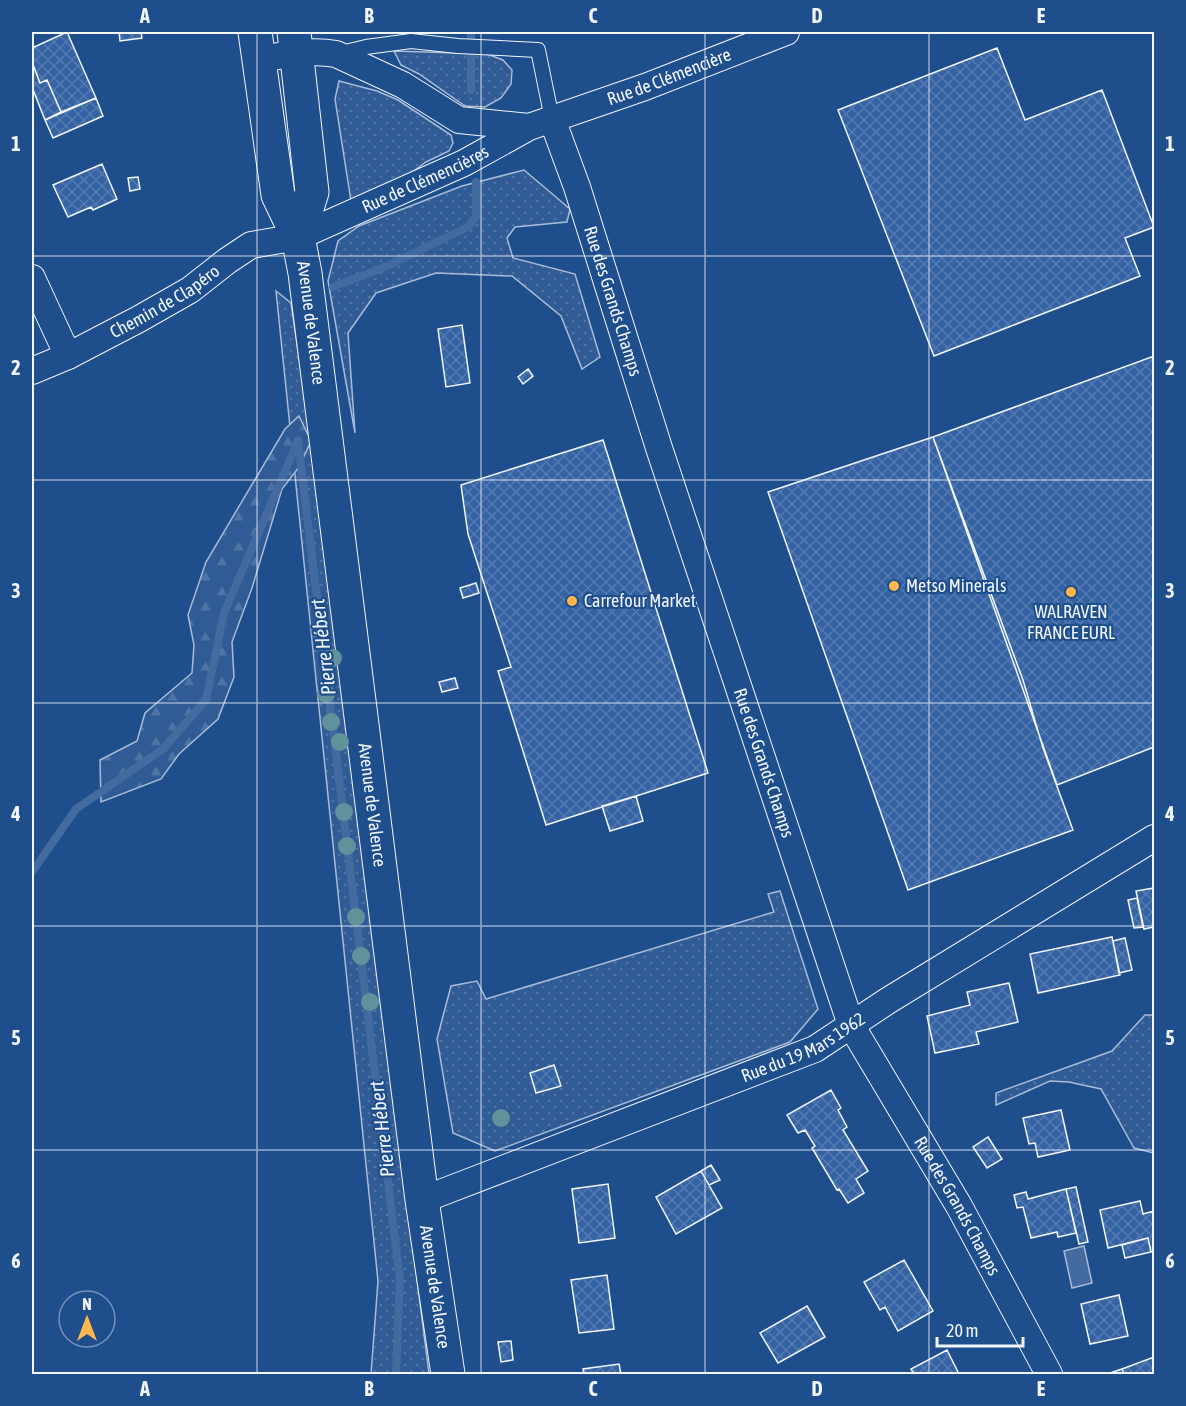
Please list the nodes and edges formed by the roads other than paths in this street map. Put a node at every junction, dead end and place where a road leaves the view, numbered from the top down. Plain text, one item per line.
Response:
1 (786, 32) edge
2 (296, 42) edge
3 (256, 46) edge
4 (336, 54) junction
5 (459, 120) junction
6 (541, 123) junction
7 (464, 163) junction
8 (298, 237) junction
9 (32, 278) edge
10 (68, 356) junction
11 (32, 371) edge
12 (1155, 838) edge
13 (851, 1025) junction
14 (422, 1200) junction
15 (448, 1374) edge
16 (1049, 1374) edge

1 - 6 street, Rue de Clémencière
2 - 3 street
2 - 4 street
2 - 8 main road, Avenue de Valence
3 - 8 main road, Avenue de Valence
4 - 5 street
4 - 6 lane
5 - 6 street
5 - 7 street
6 - 7 street, Rue de Clémencières
6 - 13 street, Rue des Grands Champs
7 - 8 street, Rue de Clémencières
8 - 10 street, Chemin de Clapéro
8 - 14 main road, Avenue de Valence
9 - 10 street
10 - 11 street, Chemin de Clapéro
12 - 13 street, Rue du 19 Mars 1962
13 - 14 street, Rue du 19 Mars 1962
13 - 16 street, Rue des Grands Champs
14 - 15 main road, Avenue de Valence

